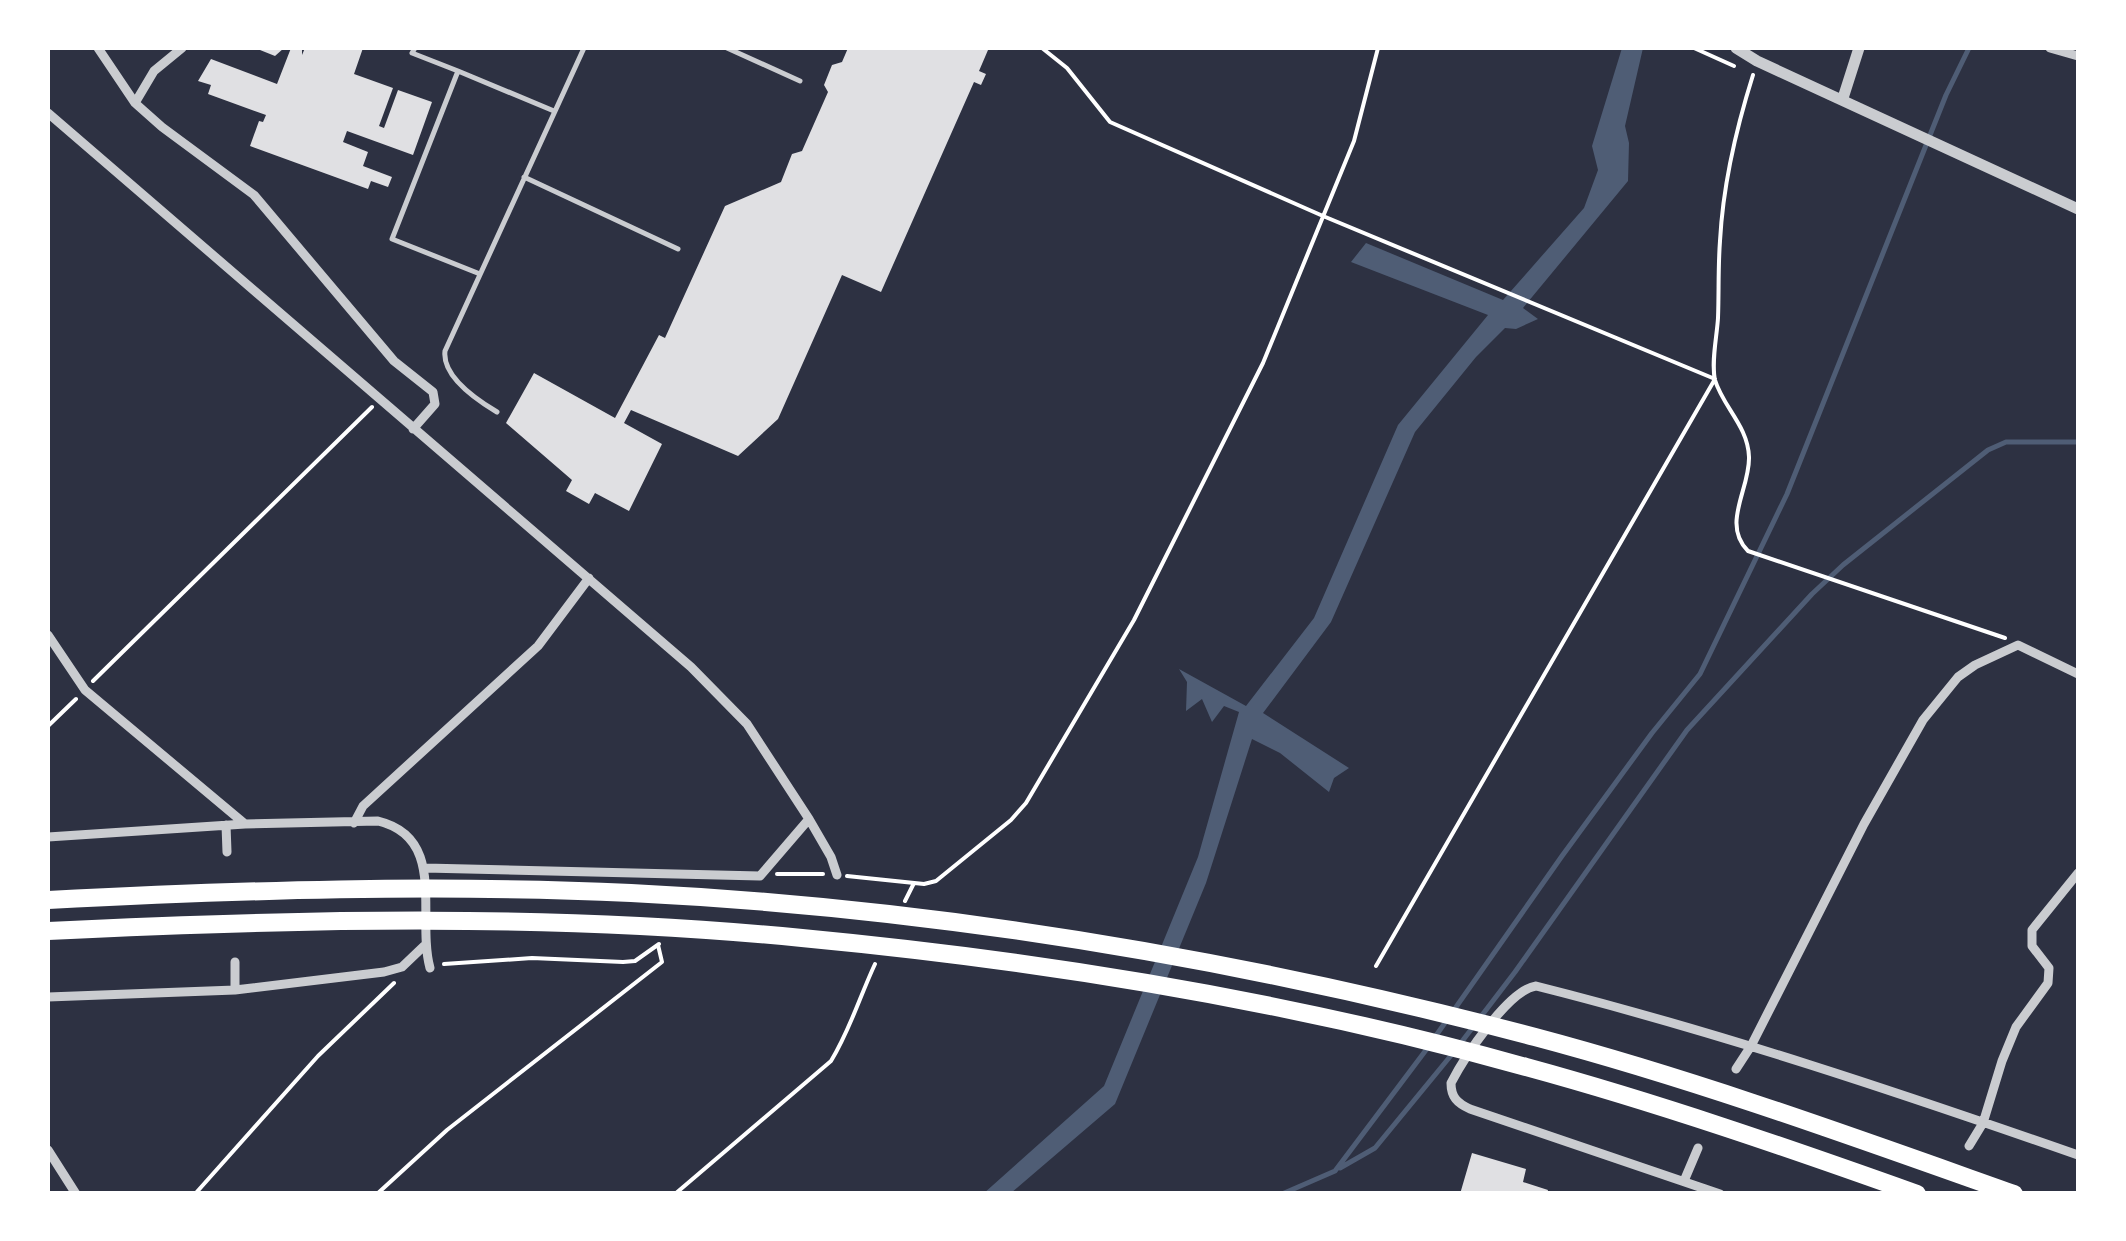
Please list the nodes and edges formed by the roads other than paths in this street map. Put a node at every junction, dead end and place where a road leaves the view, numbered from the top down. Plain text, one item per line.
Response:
1 (98, 48) edge
2 (182, 48) edge
3 (414, 48) edge
4 (584, 48) edge
5 (727, 48) edge
6 (1736, 48) edge
7 (1859, 48) edge
8 (2050, 48) edge
9 (2078, 56) edge
10 (458, 71) junction
11 (800, 81) dead end
12 (1843, 98) junction
13 (136, 103) junction
14 (554, 112) junction
15 (48, 113) edge
16 (524, 177) junction
17 (2078, 209) edge
18 (678, 249) dead end
19 (480, 274) junction
20 (497, 412) dead end
21 (412, 429) junction
22 (589, 578) junction
23 (48, 636) edge
24 (2078, 674) edge
25 (808, 819) junction
26 (354, 823) junction
27 (245, 824) junction
28 (226, 825) junction
29 (48, 837) edge
30 (227, 852) dead end
31 (425, 868) junction
32 (2078, 873) edge
33 (837, 875) road end
34 (48, 900) edge
35 (48, 932) edge
36 (424, 946) junction
37 (235, 962) dead end
38 (430, 968) road end
39 (235, 990) junction
40 (48, 997) edge
41 (1752, 1046) junction
42 (1736, 1069) dead end
43 (1983, 1122) junction
44 (1969, 1146) dead end
45 (1698, 1148) dead end
46 (48, 1150) edge
47 (2078, 1155) edge
48 (1684, 1181) junction
49 (76, 1194) edge
50 (1720, 1194) edge
51 (1917, 1194) edge
52 (2014, 1194) edge

1 - 13 street
2 - 13 street
3 - 10 lane
4 - 14 lane
5 - 11 lane
6 - 12 street
7 - 12 street
8 - 9 street
10 - 14 lane
10 - 19 lane
12 - 17 street
13 - 21 street
14 - 16 lane
15 - 21 street
16 - 18 lane
16 - 19 lane
19 - 20 lane
21 - 22 street
22 - 25 street
22 - 26 street
23 - 27 street
24 - 41 street
25 - 31 street
25 - 33 street
26 - 27 street
26 - 31 street
27 - 28 street
28 - 29 street
28 - 30 street
31 - 36 street
32 - 43 street
34 - 52 highway
35 - 51 highway
36 - 38 street
36 - 39 street
37 - 39 street
39 - 40 street
41 - 42 street
41 - 43 street
41 - 48 street
43 - 44 street
43 - 47 street
45 - 48 street
46 - 49 street
48 - 50 street

